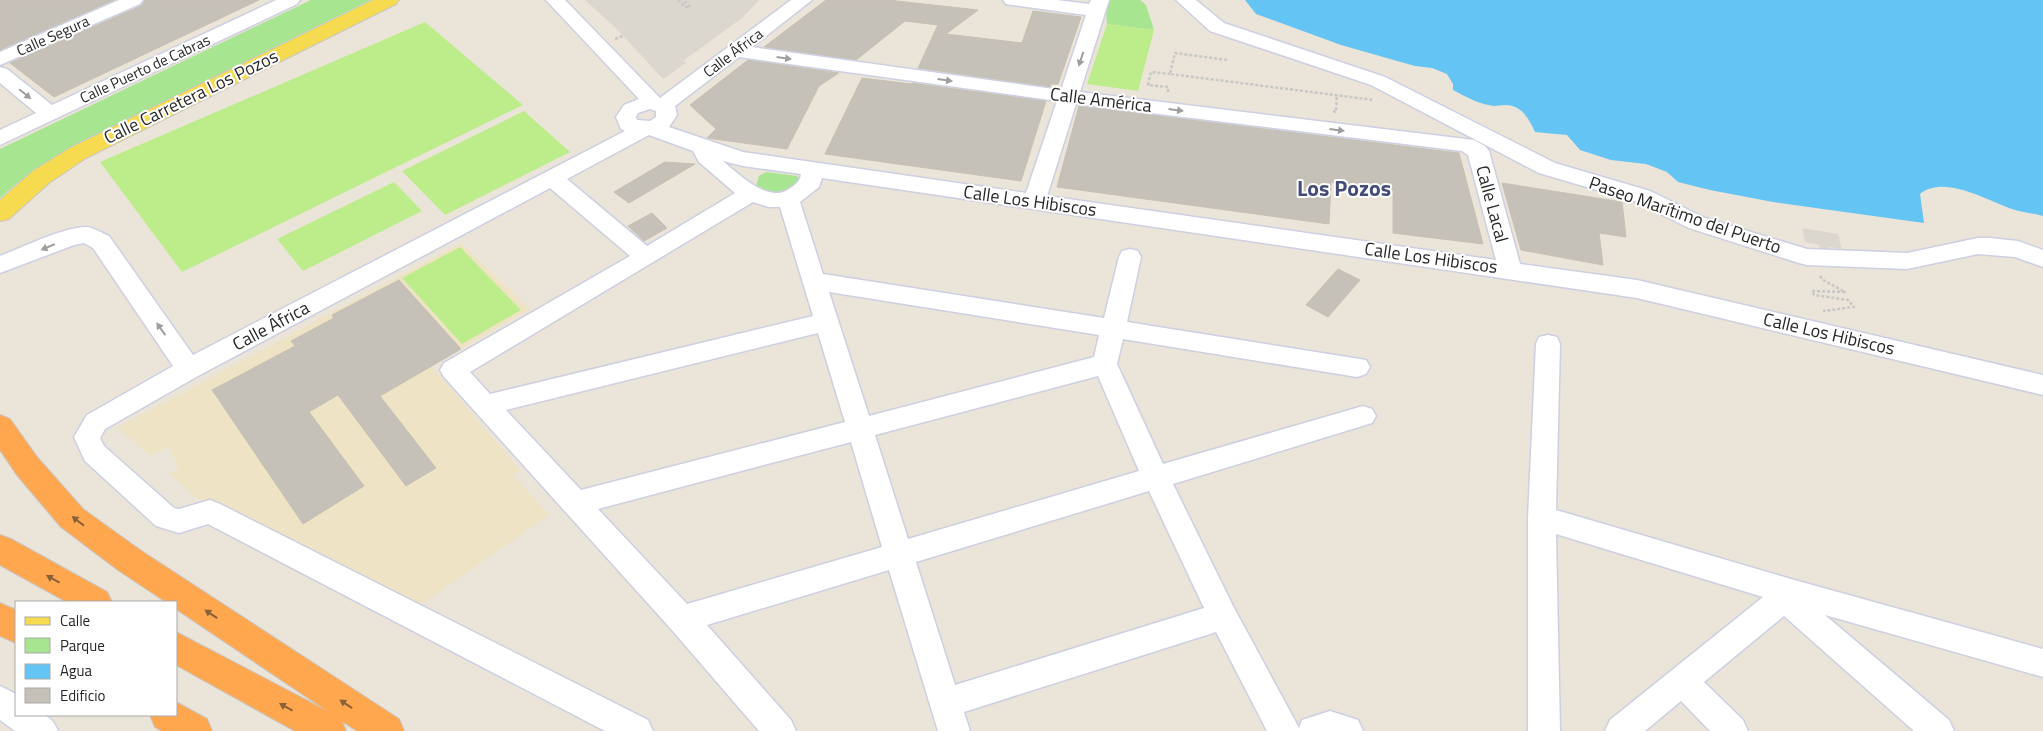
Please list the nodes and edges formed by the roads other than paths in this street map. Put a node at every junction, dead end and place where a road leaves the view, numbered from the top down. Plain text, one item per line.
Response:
1 (134, 0) edge
2 (244, 0) edge
3 (389, 0) edge
4 (554, 0) edge
5 (804, 0) edge
6 (1012, 0) edge
7 (1185, 0) edge
8 (287, 1) edge
9 (1098, 6) edge
10 (264, 13) junction
11 (736, 51) junction
12 (0, 59) edge
13 (0, 73) edge
14 (626, 73) junction
15 (1068, 97) junction
16 (662, 108) junction
17 (50, 114) junction
18 (638, 122) junction
19 (0, 138) edge
20 (700, 145) junction
21 (1467, 145) joint
22 (552, 178) junction
23 (802, 185) junction
24 (750, 194) junction
25 (1034, 201) junction
26 (1, 212) edge
27 (646, 257) junction
28 (1130, 257) dead end
29 (2043, 259) edge
30 (0, 265) edge
31 (1510, 270) junction
32 (813, 280) junction
33 (826, 322) junction
34 (1114, 328) junction
35 (1548, 344) dead end
36 (1105, 364) junction
37 (1357, 367) dead end
38 (189, 368) junction
39 (2043, 384) edge
40 (485, 406) junction
41 (1363, 416) dead end
42 (0, 427) edge
43 (860, 428) junction
44 (1156, 478) junction
45 (576, 503) junction
46 (1542, 518) junction
47 (0, 549) edge
48 (899, 554) junction
49 (1788, 595) junction
50 (94, 601) edge
51 (1223, 616) junction
52 (0, 618) edge
53 (682, 619) junction
54 (15, 627) edge
55 (178, 648) edge
56 (2043, 663) edge
57 (1682, 681) junction
58 (0, 701) edge
59 (15, 712) edge
60 (21, 716) edge
61 (169, 716) edge
62 (950, 717) edge
63 (42, 731) edge
64 (195, 731) edge
65 (329, 731) edge
66 (387, 731) edge
67 (637, 731) edge
68 (780, 731) edge
69 (1284, 731) edge
70 (1313, 731) edge
71 (1347, 731) edge
72 (1544, 731) edge
73 (1621, 731) edge
74 (1732, 731) edge
75 (1938, 731) edge

1 - 12 street, Calle Segura
2 - 10 street
3 - 26 main road, Calle Carretera Los Pozos
4 - 14 street
5 - 11 street, Calle África
6 - 9 street
7 - 29 street, Paseo Marítimo del Puerto
8 - 10 street, Calle Puerto de Cabras
9 -> 15 street
10 - 17 street, Calle Puerto de Cabras
11 -> 15 street, Calle América
11 - 16 street, Calle África
13 -> 17 street
14 - 16 street
14 - 18 street
15 -> 21 street, Calle América
15 - 25 street
16 - 18 street, Calle África
16 - 20 street
17 - 19 street, Calle Puerto de Cabras
18 - 20 street
18 - 22 street, Calle África
20 - 23 street, Calle Los Hibiscos
20 - 24 street, Calle Los Hibiscos
21 - 31 street, Calle Lacal
22 - 27 street
22 - 38 street, Calle África
23 - 24 street, Calle Los Hibiscos
23 - 25 street, Calle Los Hibiscos
23 - 32 street
24 - 27 street
25 - 31 street, Calle Los Hibiscos
27 - 40 street
28 - 34 street
38 -> 30 street
31 - 39 street, Calle Los Hibiscos
32 - 33 street
32 - 34 street
33 - 40 street
33 - 43 street
34 - 36 street
34 - 37 street
35 - 46 street
36 - 43 street
36 - 44 street
38 - 67 street, Calle África
40 - 45 street
41 - 44 street
66 -> 42 highway
43 - 45 street
43 - 48 street
44 - 48 street
44 - 51 street
45 - 53 street
46 - 49 street
46 - 72 street
50 -> 47 highway
48 - 53 street
48 - 62 street
49 - 56 street
49 - 57 street
49 - 75 street
51 - 62 street
51 - 69 street
52 - 54 highway
53 - 68 street
65 -> 55 highway
57 - 73 street
57 - 74 street
58 - 59 street
60 - 63 street
61 - 64 highway
70 - 71 street

